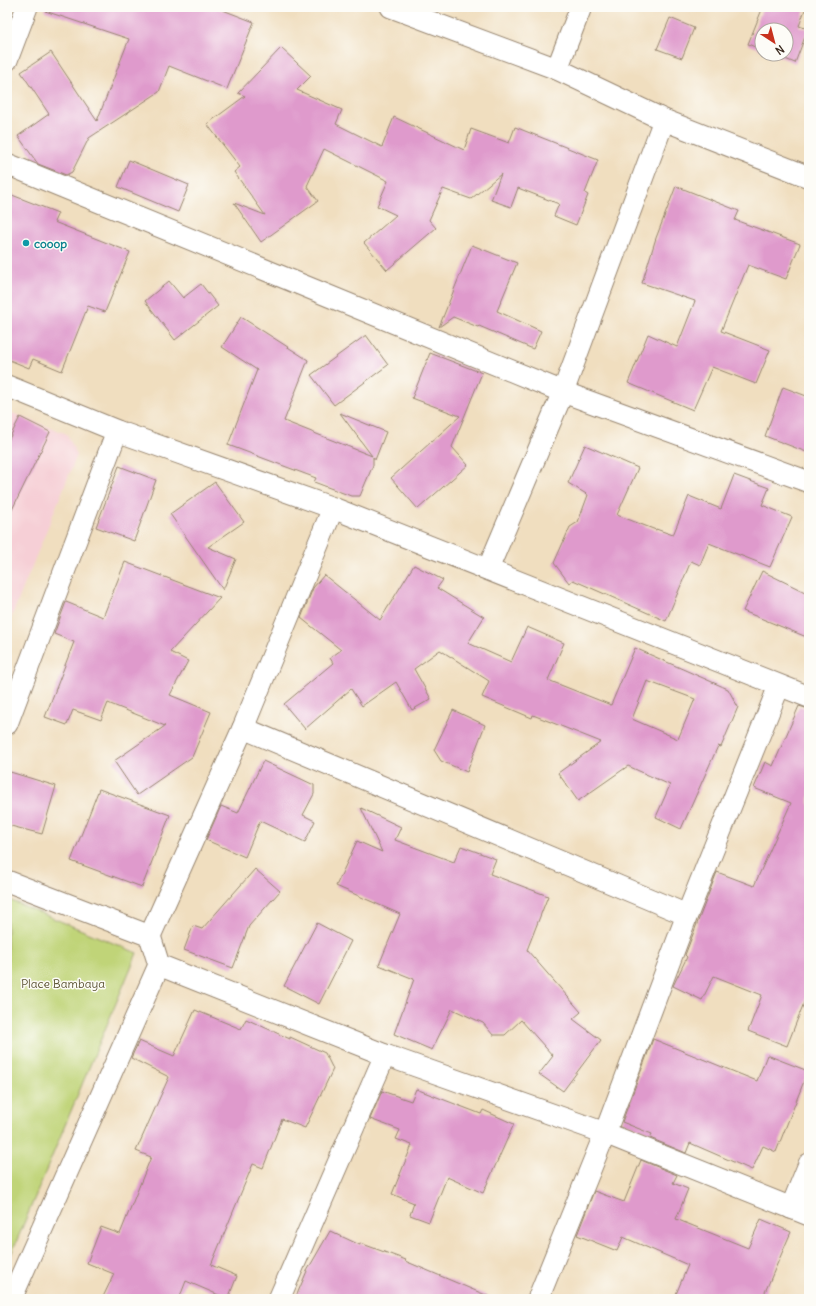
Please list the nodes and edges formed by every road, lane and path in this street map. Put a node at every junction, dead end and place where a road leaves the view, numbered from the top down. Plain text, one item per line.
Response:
1 (27, 7) edge
2 (391, 7) edge
3 (582, 7) edge
4 (7, 60) edge
5 (557, 69) junction
6 (664, 120) junction
7 (7, 164) edge
8 (809, 177) edge
9 (7, 386) edge
10 (563, 392) junction
11 (117, 430) junction
12 (809, 482) edge
13 (333, 508) junction
14 (488, 569) junction
15 (779, 686) junction
16 (809, 697) edge
17 (7, 724) edge
18 (243, 728) junction
19 (7, 881) edge
20 (687, 915) junction
21 (150, 936) junction
22 (159, 965) junction
23 (385, 1055) junction
24 (605, 1133) junction
25 (809, 1164) edge
26 (800, 1212) edge
27 (11, 1299) edge
28 (279, 1299) edge
29 (538, 1299) edge

1 - 4 street
2 - 5 street
3 - 5 street
5 - 6 street
6 - 8 street
6 - 10 street
7 - 10 street
9 - 11 street
10 - 12 street
10 - 14 street
11 - 13 street
11 - 17 street
13 - 14 street
13 - 18 street
14 - 15 street
15 - 16 street
15 - 20 street
18 - 20 street
18 - 21 street
19 - 21 street
20 - 24 street
21 - 22 street
22 - 23 street
22 - 27 street
23 - 24 street
23 - 28 street
24 - 26 street
24 - 29 street
25 - 26 street

